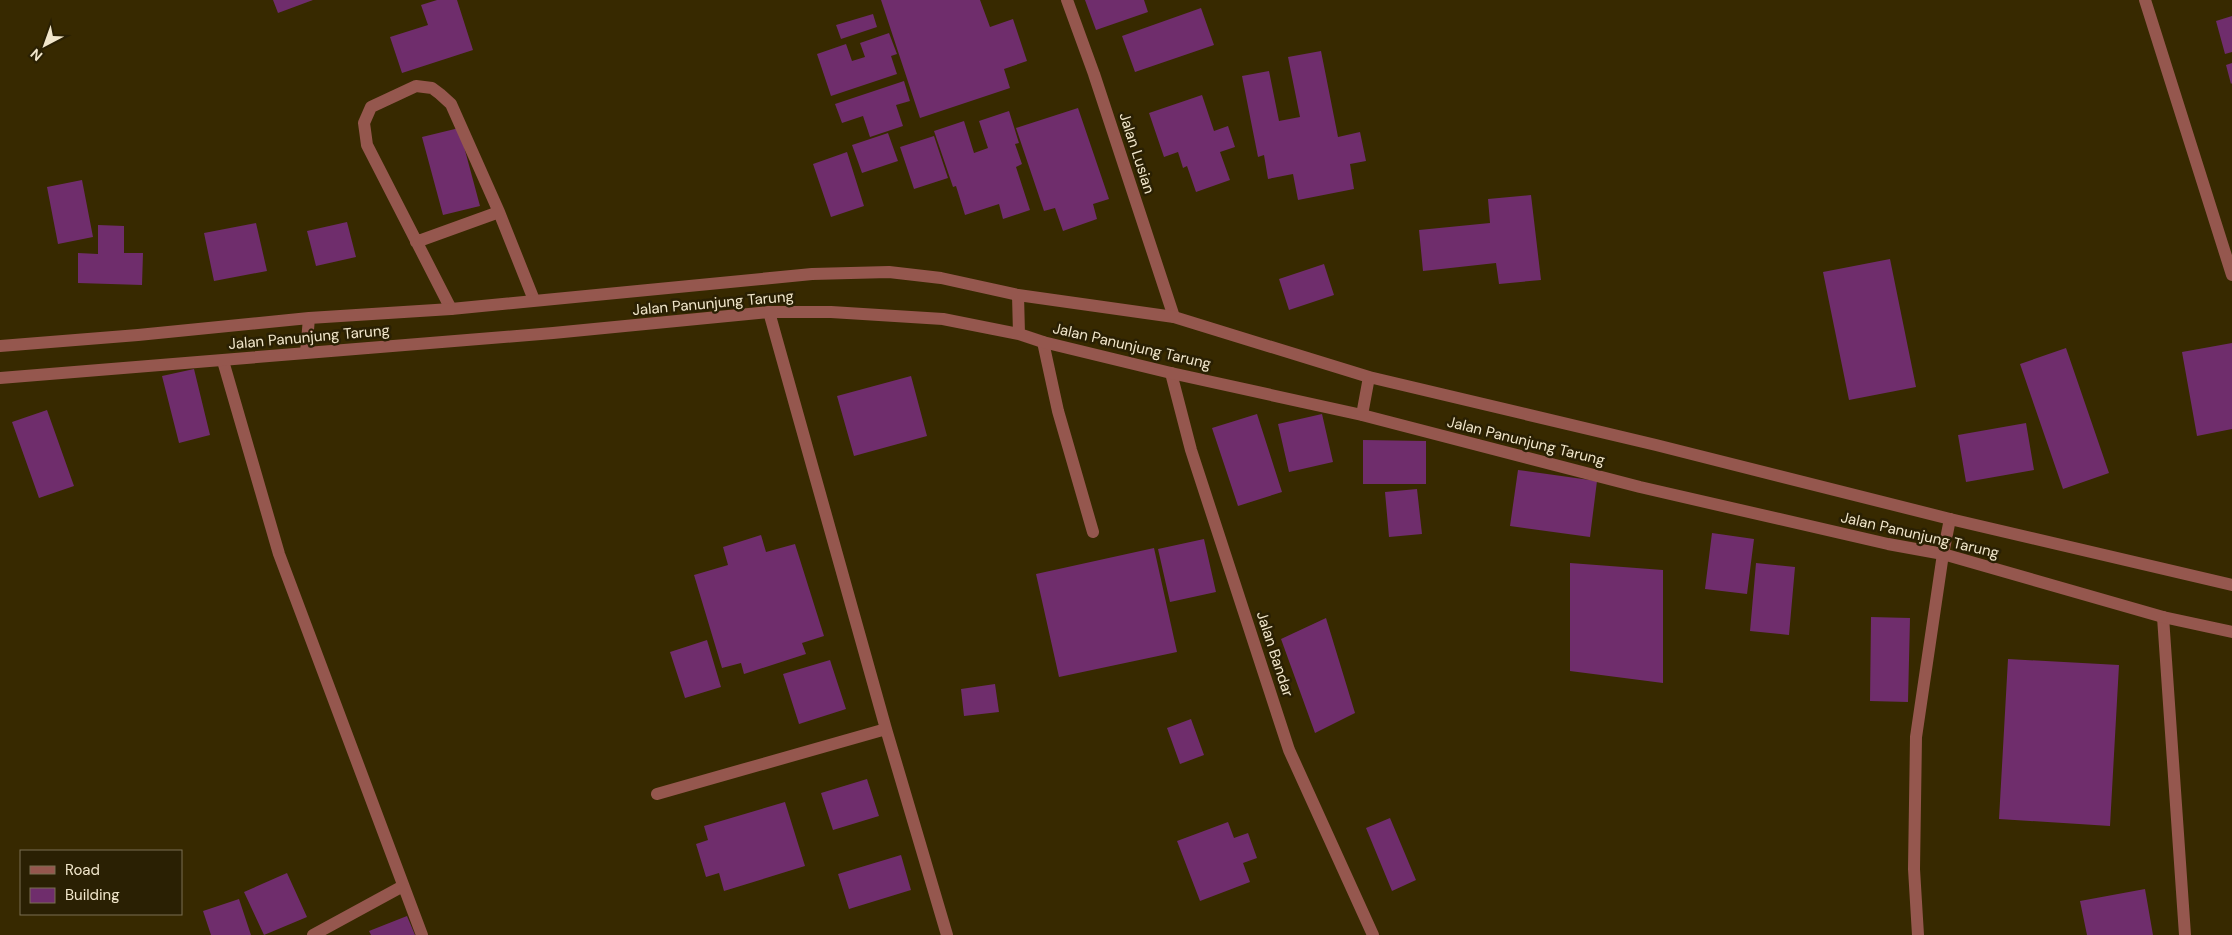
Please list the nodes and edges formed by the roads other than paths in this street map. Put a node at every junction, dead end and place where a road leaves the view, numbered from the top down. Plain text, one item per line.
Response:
1 (1067, 0) edge
2 (2145, 0) edge
3 (499, 212) junction
4 (416, 242) junction
5 (2232, 275) edge
6 (1018, 294) junction
7 (534, 300) junction
8 (451, 309) junction
9 (769, 312) junction
10 (1174, 317) junction
11 (309, 318) junction
12 (1019, 334) junction
13 (1043, 342) junction
14 (0, 346) edge
15 (306, 353) junction
16 (223, 361) junction
17 (1171, 373) junction
18 (1369, 376) junction
19 (0, 378) edge
20 (1362, 415) junction
21 (1950, 519) junction
22 (1092, 532) dead end
23 (1943, 554) junction
24 (2232, 585) edge
25 (2163, 617) junction
26 (2232, 632) edge
27 (886, 729) junction
28 (656, 794) dead end
29 (403, 886) junction
30 (314, 935) edge
31 (422, 935) edge
32 (947, 935) edge
33 (1373, 935) edge
34 (1918, 935) edge
35 (2185, 935) edge

1 - 10 street, Jalan Lusian
2 - 5 street
3 - 4 street
3 - 4 street
3 - 7 street
4 - 8 street
6 - 7 street, Jalan Panunjung Tarung
6 - 10 street, Jalan Panunjung Tarung
6 - 12 street
7 - 8 street, Jalan Panunjung Tarung
8 - 11 street, Jalan Panunjung Tarung
9 - 12 street, Jalan Panunjung Tarung
9 - 15 street, Jalan Panunjung Tarung
9 - 27 street
10 - 18 street, Jalan Panunjung Tarung
11 - 14 street, Jalan Panunjung Tarung
11 - 15 street
12 - 13 street, Jalan Panunjung Tarung
13 - 17 street, Jalan Panunjung Tarung
13 - 22 street
15 - 16 street, Jalan Panunjung Tarung
16 - 19 street, Jalan Panunjung Tarung
16 - 29 street
17 - 20 street, Jalan Panunjung Tarung
17 - 33 street, Jalan Bandar
18 - 20 street
18 - 21 street, Jalan Panunjung Tarung
20 - 23 street, Jalan Panunjung Tarung
21 - 23 street
21 - 24 street, Jalan Panunjung Tarung
23 - 25 street, Jalan Panunjung Tarung
23 - 34 street
25 - 26 street, Jalan Panunjung Tarung
25 - 35 street
27 - 28 street
27 - 32 street
29 - 30 street
29 - 31 street

